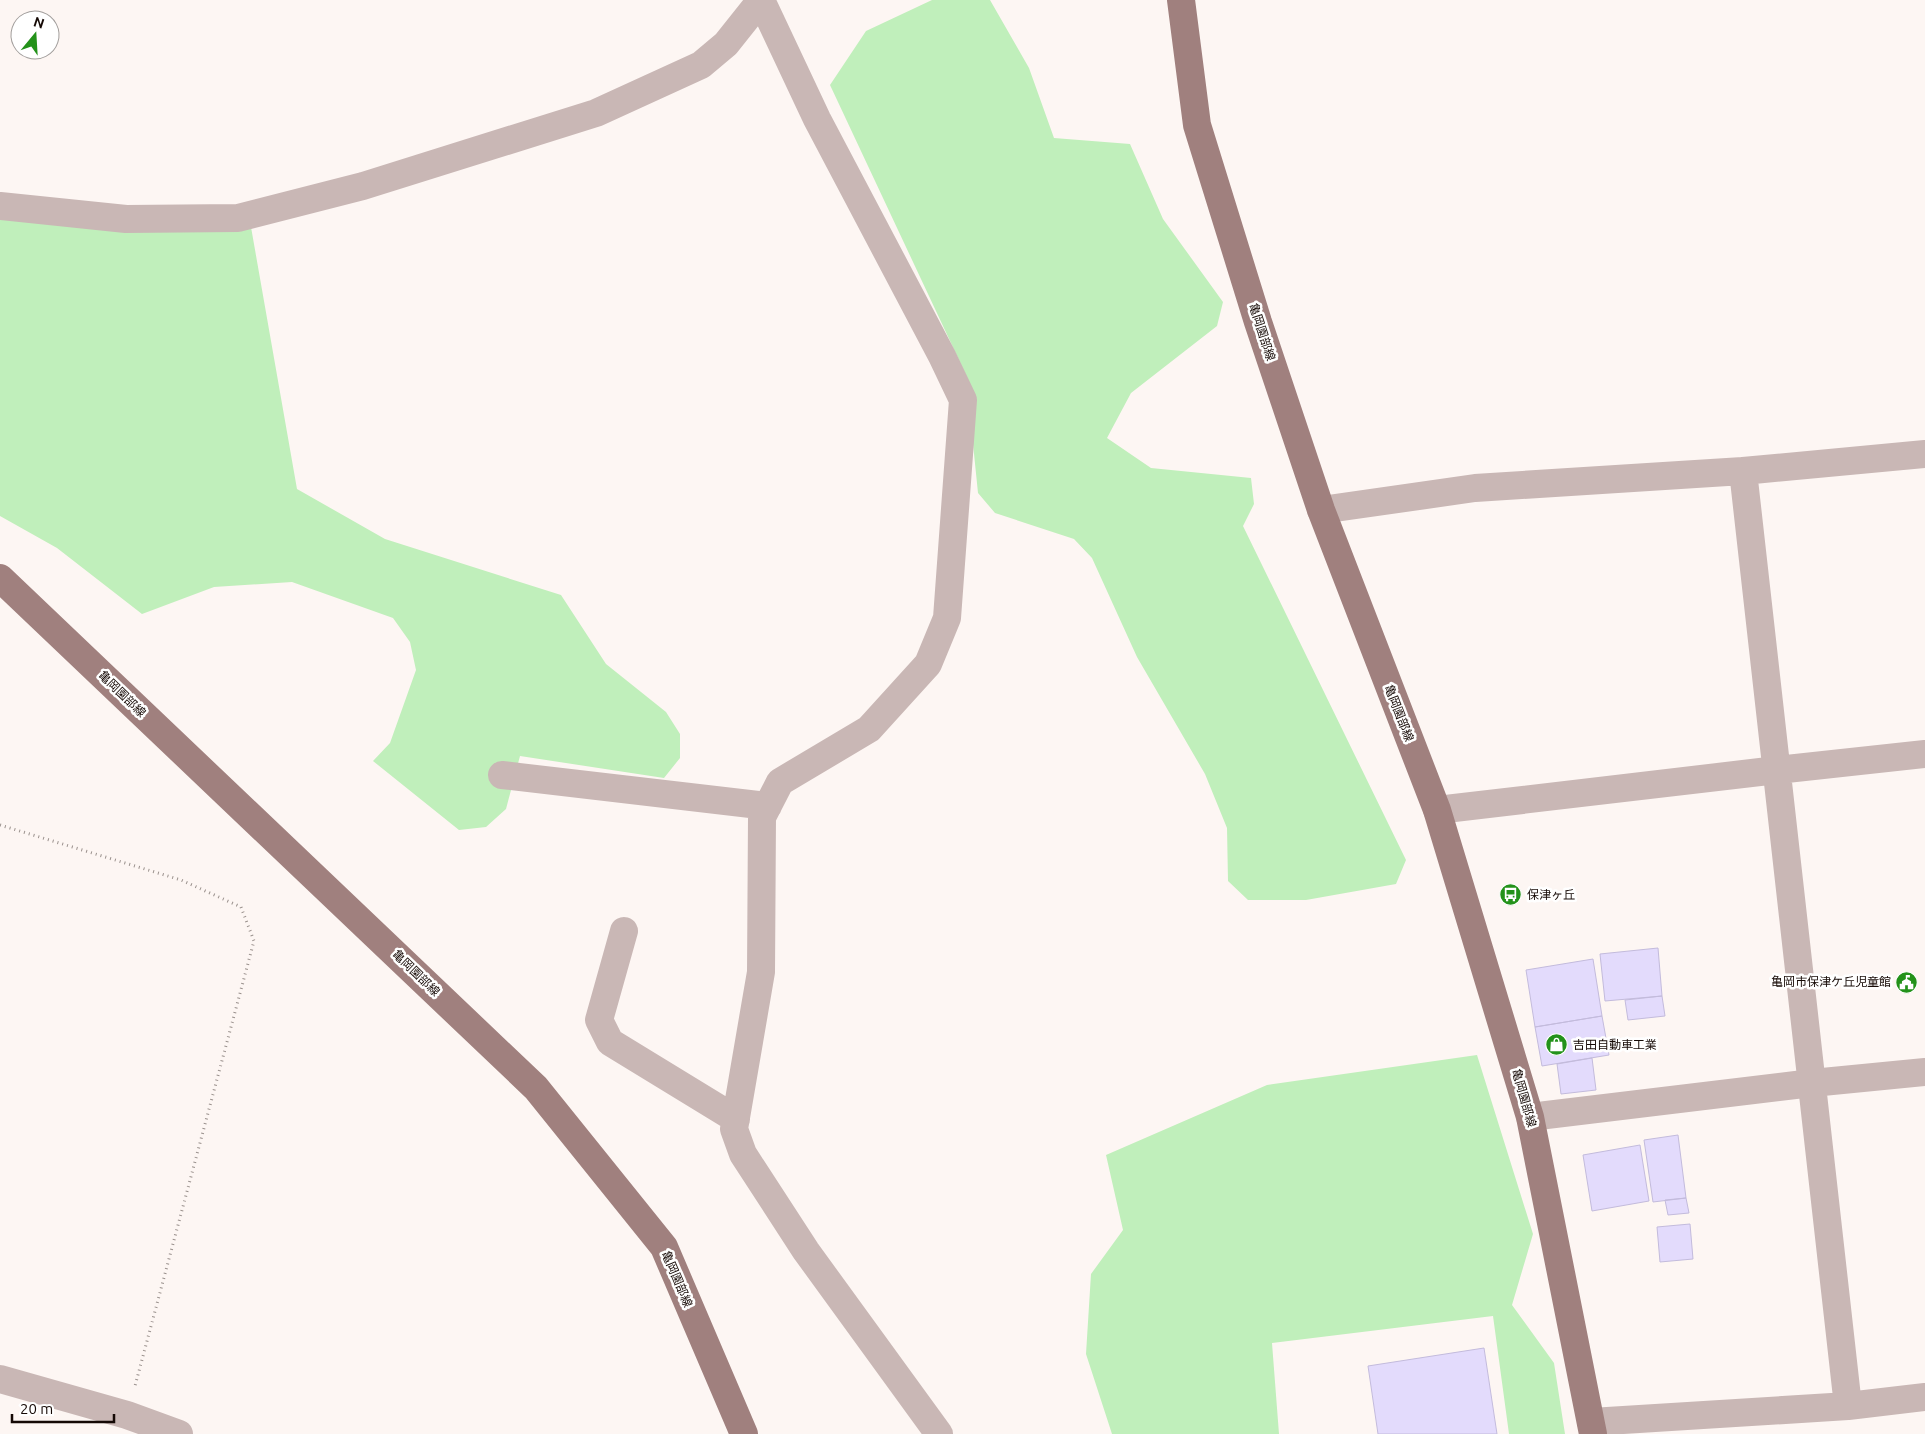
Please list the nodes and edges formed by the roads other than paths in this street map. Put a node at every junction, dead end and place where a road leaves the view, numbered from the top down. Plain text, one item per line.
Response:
1 (1181, 0) edge
2 (0, 206) edge
3 (1925, 454) edge
4 (1744, 471) junction
5 (1321, 510) junction
6 (0, 578) edge
7 (1925, 754) edge
8 (1777, 770) junction
9 (502, 775) dead end
10 (768, 806) junction
11 (1437, 810) junction
12 (624, 931) dead end
13 (1925, 1072) edge
14 (1812, 1083) junction
15 (1530, 1117) junction
16 (736, 1119) junction
17 (0, 1379) edge
18 (1925, 1397) edge
19 (1848, 1406) junction
20 (1592, 1428) edge
21 (179, 1434) edge
22 (744, 1434) edge
23 (939, 1434) edge

1 - 5 main road, 亀岡園部線
2 - 10 street
3 - 4 street
4 - 5 street
4 - 8 street
5 - 11 main road, 亀岡園部線
6 - 22 main road, 亀岡園部線
7 - 8 street
8 - 11 street
8 - 14 street
9 - 10 street
10 - 16 street
11 - 15 main road, 亀岡園部線
12 - 16 street
13 - 14 street
14 - 15 street
14 - 19 street
15 - 20 main road, 亀岡園部線
16 - 23 street
17 - 21 street
18 - 19 street
19 - 20 street

